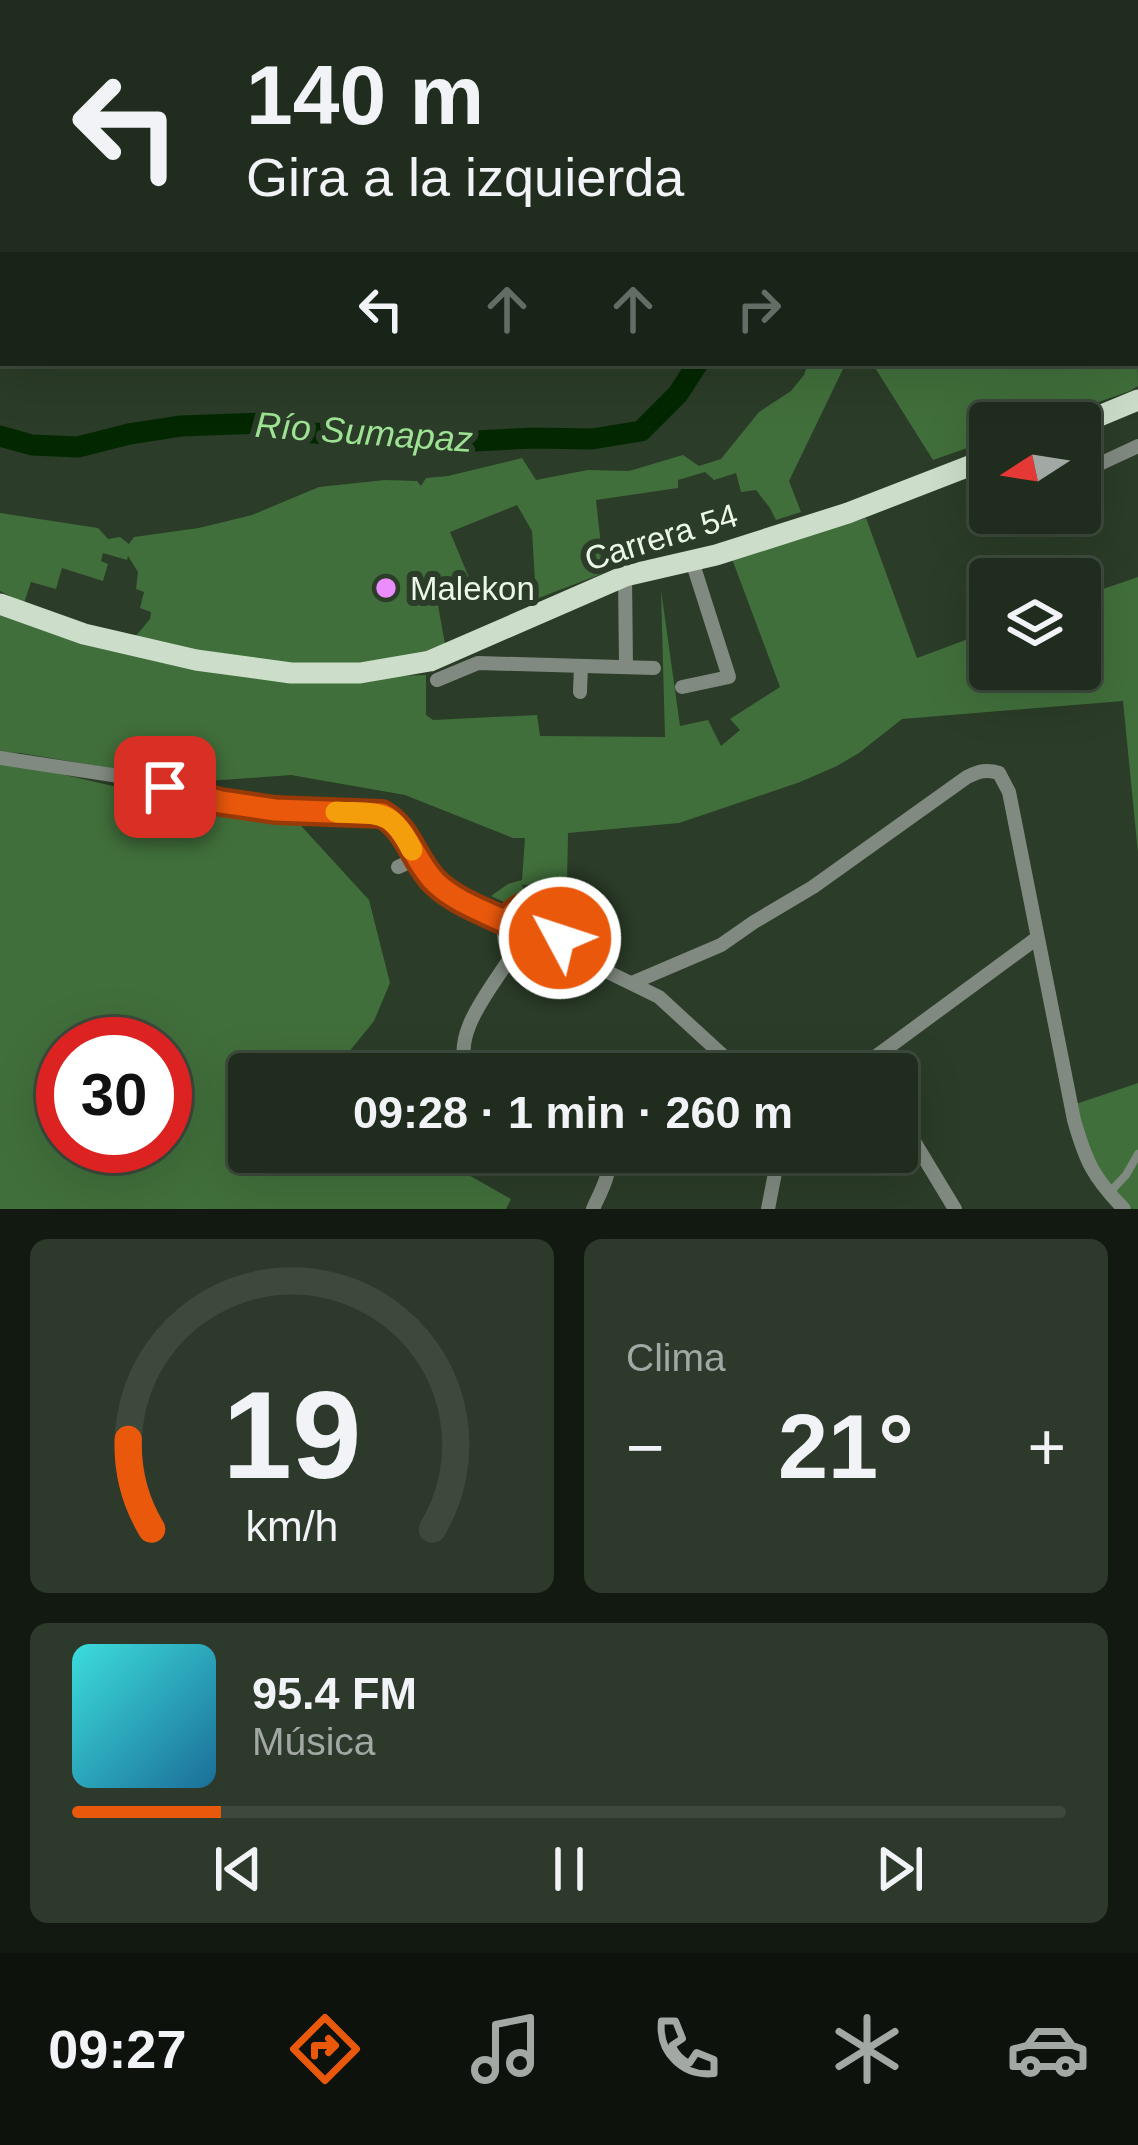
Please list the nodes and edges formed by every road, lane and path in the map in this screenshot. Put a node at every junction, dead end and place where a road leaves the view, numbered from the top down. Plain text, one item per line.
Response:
1 (1135, 409) edge
2 (1101, 418) edge
3 (1138, 446) edge
4 (1101, 463) edge
5 (969, 466) edge
6 (692, 561) junction
7 (626, 576) junction
8 (0, 604) edge
9 (581, 666) junction
10 (626, 667) junction
11 (654, 668) dead end
12 (437, 680) dead end
13 (682, 687) dead end
14 (580, 692) dead end
15 (0, 758) edge
16 (416, 859) junction
17 (398, 867) dead end
18 (506, 922) junction
19 (1036, 938) junction
20 (557, 947) junction
21 (512, 955) junction
22 (632, 983) junction
23 (463, 1053) edge
24 (720, 1053) edge
25 (890, 1053) edge
26 (918, 1147) edge
27 (1138, 1154) edge
28 (608, 1173) edge
29 (775, 1173) edge
30 (1109, 1193) junction
31 (593, 1209) edge
32 (768, 1209) edge
33 (956, 1209) edge
34 (1124, 1209) edge

1 - 2 main road
3 - 4 street
5 - 6 main road, Carrera 54
6 - 7 main road, Carrera 54
6 - 13 street
7 - 8 main road, Carrera 54
7 - 10 street
9 - 10 street
9 - 12 street
9 - 14 street
10 - 11 street
15 - 16 street
16 - 17 street
16 - 18 street
18 - 20 street
18 - 21 street
19 - 22 street
19 - 25 street
19 - 30 street
20 - 21 street
20 - 22 street
21 - 23 street
22 - 24 street
26 - 33 street
27 - 30 lane
28 - 31 street
29 - 32 street
30 - 34 street

